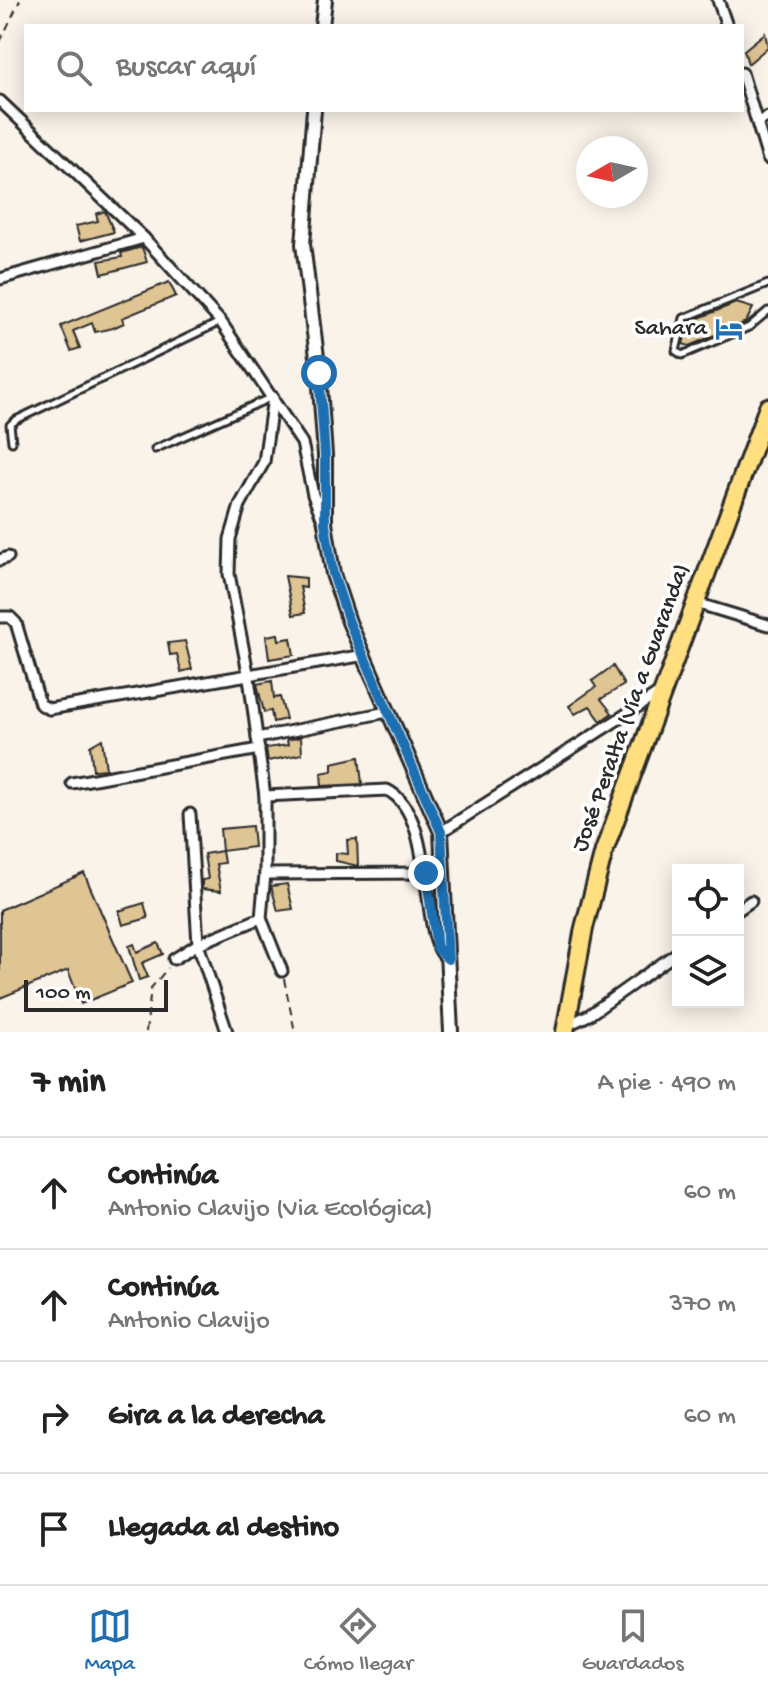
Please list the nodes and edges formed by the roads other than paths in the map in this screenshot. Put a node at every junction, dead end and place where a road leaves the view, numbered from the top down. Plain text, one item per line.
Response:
1 (325, 0) edge
2 (718, 0) edge
3 (322, 24) edge
4 (726, 24) edge
5 (744, 80) edge
6 (0, 101) edge
7 (314, 112) edge
8 (768, 117) edge
9 (757, 122) junction
10 (768, 159) edge
11 (144, 238) junction
12 (0, 279) edge
13 (768, 284) edge
14 (768, 311) edge
15 (221, 322) junction
16 (273, 397) junction
17 (768, 407) edge
18 (12, 442) dead end
19 (155, 449) dead end
20 (325, 523) junction
21 (696, 603) junction
22 (0, 617) edge
23 (768, 625) edge
24 (365, 655) junction
25 (249, 678) junction
26 (664, 690) junction
27 (387, 712) junction
28 (258, 743) junction
29 (72, 783) dead end
30 (265, 796) junction
31 (190, 814) dead end
32 (441, 832) junction
33 (426, 873) junction
34 (265, 874) junction
35 (751, 901) dead end
36 (744, 906) edge
37 (261, 918) junction
38 (198, 944) junction
39 (672, 956) edge
40 (174, 959) road end
41 (448, 959) junction
42 (282, 971) road end
43 (566, 1029) edge
44 (227, 1032) edge
45 (451, 1032) edge

1 - 3 main road
2 - 4 street
5 - 9 street
6 - 11 street
7 - 20 main road
8 - 9 street
9 - 10 street
11 - 12 street
11 - 15 street
13 - 14 lane
15 - 16 street
15 - 18 lane
16 - 19 lane
16 - 20 street
16 - 25 street
17 - 21 highway, José Peralta (Vía a Guaranda)
20 - 24 main road
21 - 23 street
21 - 26 highway, José Peralta (Vía a Guaranda)
22 - 25 street
24 - 25 street
24 - 27 main road
25 - 28 street
26 - 32 street
26 - 43 highway, José Peralta (Vía a Guaranda)
27 - 28 street
27 - 32 main road
28 - 29 street
28 - 30 street
30 - 33 street
30 - 34 street
31 - 38 street
32 - 41 main road
33 - 34 street
33 - 41 street
34 - 37 street
35 - 36 street
37 - 38 street
37 - 42 street
38 - 40 street
38 - 44 street
39 - 43 street
41 - 45 main road

